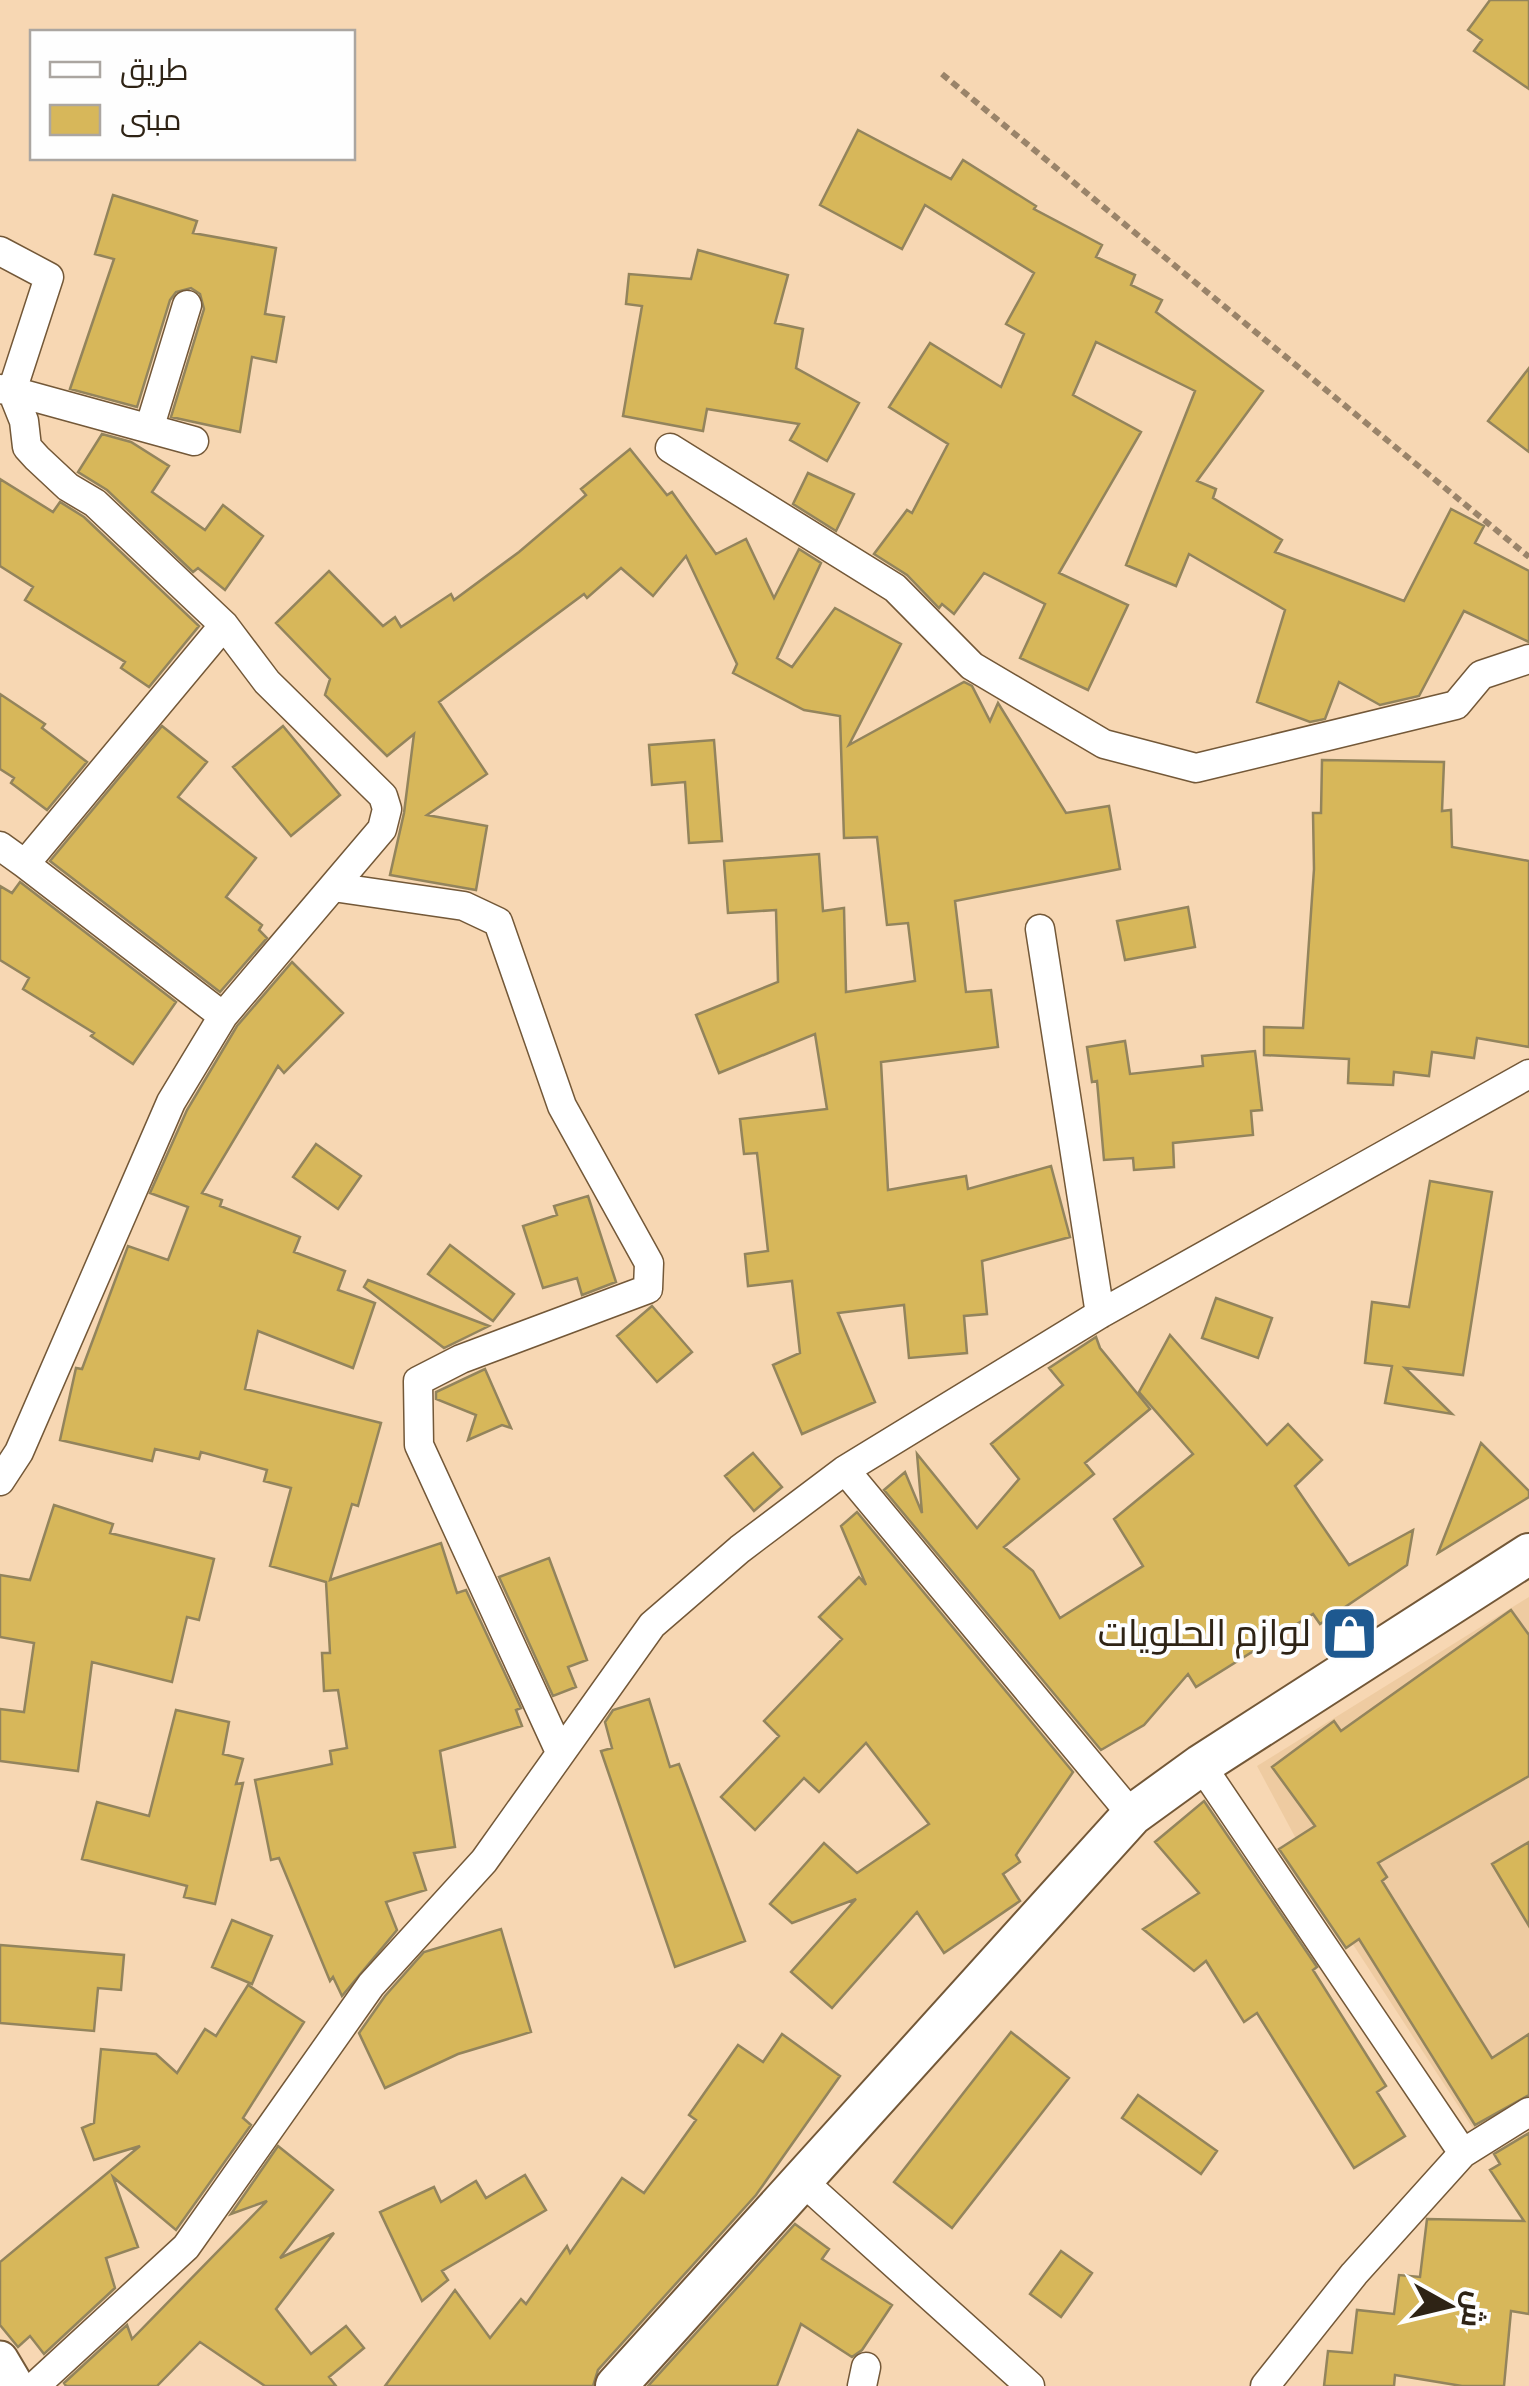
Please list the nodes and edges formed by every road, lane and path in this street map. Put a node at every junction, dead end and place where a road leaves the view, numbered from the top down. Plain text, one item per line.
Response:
1 (942, 74) dead end
2 (0, 251) edge
3 (187, 305) dead end
4 (6, 390) edge
5 (150, 426) junction
6 (194, 440) dead end
7 (670, 448) dead end
8 (1529, 557) edge
9 (224, 625) junction
10 (1529, 659) edge
11 (0, 846) edge
12 (25, 864) junction
13 (333, 886) junction
14 (1040, 929) dead end
15 (223, 1016) junction
16 (1529, 1074) edge
17 (1100, 1314) junction
18 (845, 1470) junction
19 (0, 1480) edge
20 (1529, 1554) edge
21 (560, 1752) junction
22 (1202, 1765) junction
23 (1132, 1815) junction
24 (1529, 2112) edge
25 (1462, 2153) junction
26 (800, 2178) junction
27 (0, 2359) edge
28 (16, 2386) edge
29 (35, 2386) edge
30 (616, 2386) edge
31 (1030, 2386) edge
32 (1265, 2386) edge

1 - 8 path
2 - 4 street
3 - 5 street
4 - 5 street
4 - 9 street
5 - 6 street
7 - 10 street
9 - 12 street
9 - 13 street
11 - 12 street
12 - 15 street
13 - 15 street
13 - 21 street
14 - 17 street
15 - 19 street
16 - 17 street
17 - 18 street
18 - 21 street
18 - 23 street
20 - 22 main road
21 - 29 street
22 - 23 main road
22 - 25 street
23 - 26 main road
24 - 25 street
25 - 32 street
26 - 30 main road
26 - 31 street
27 - 28 street

